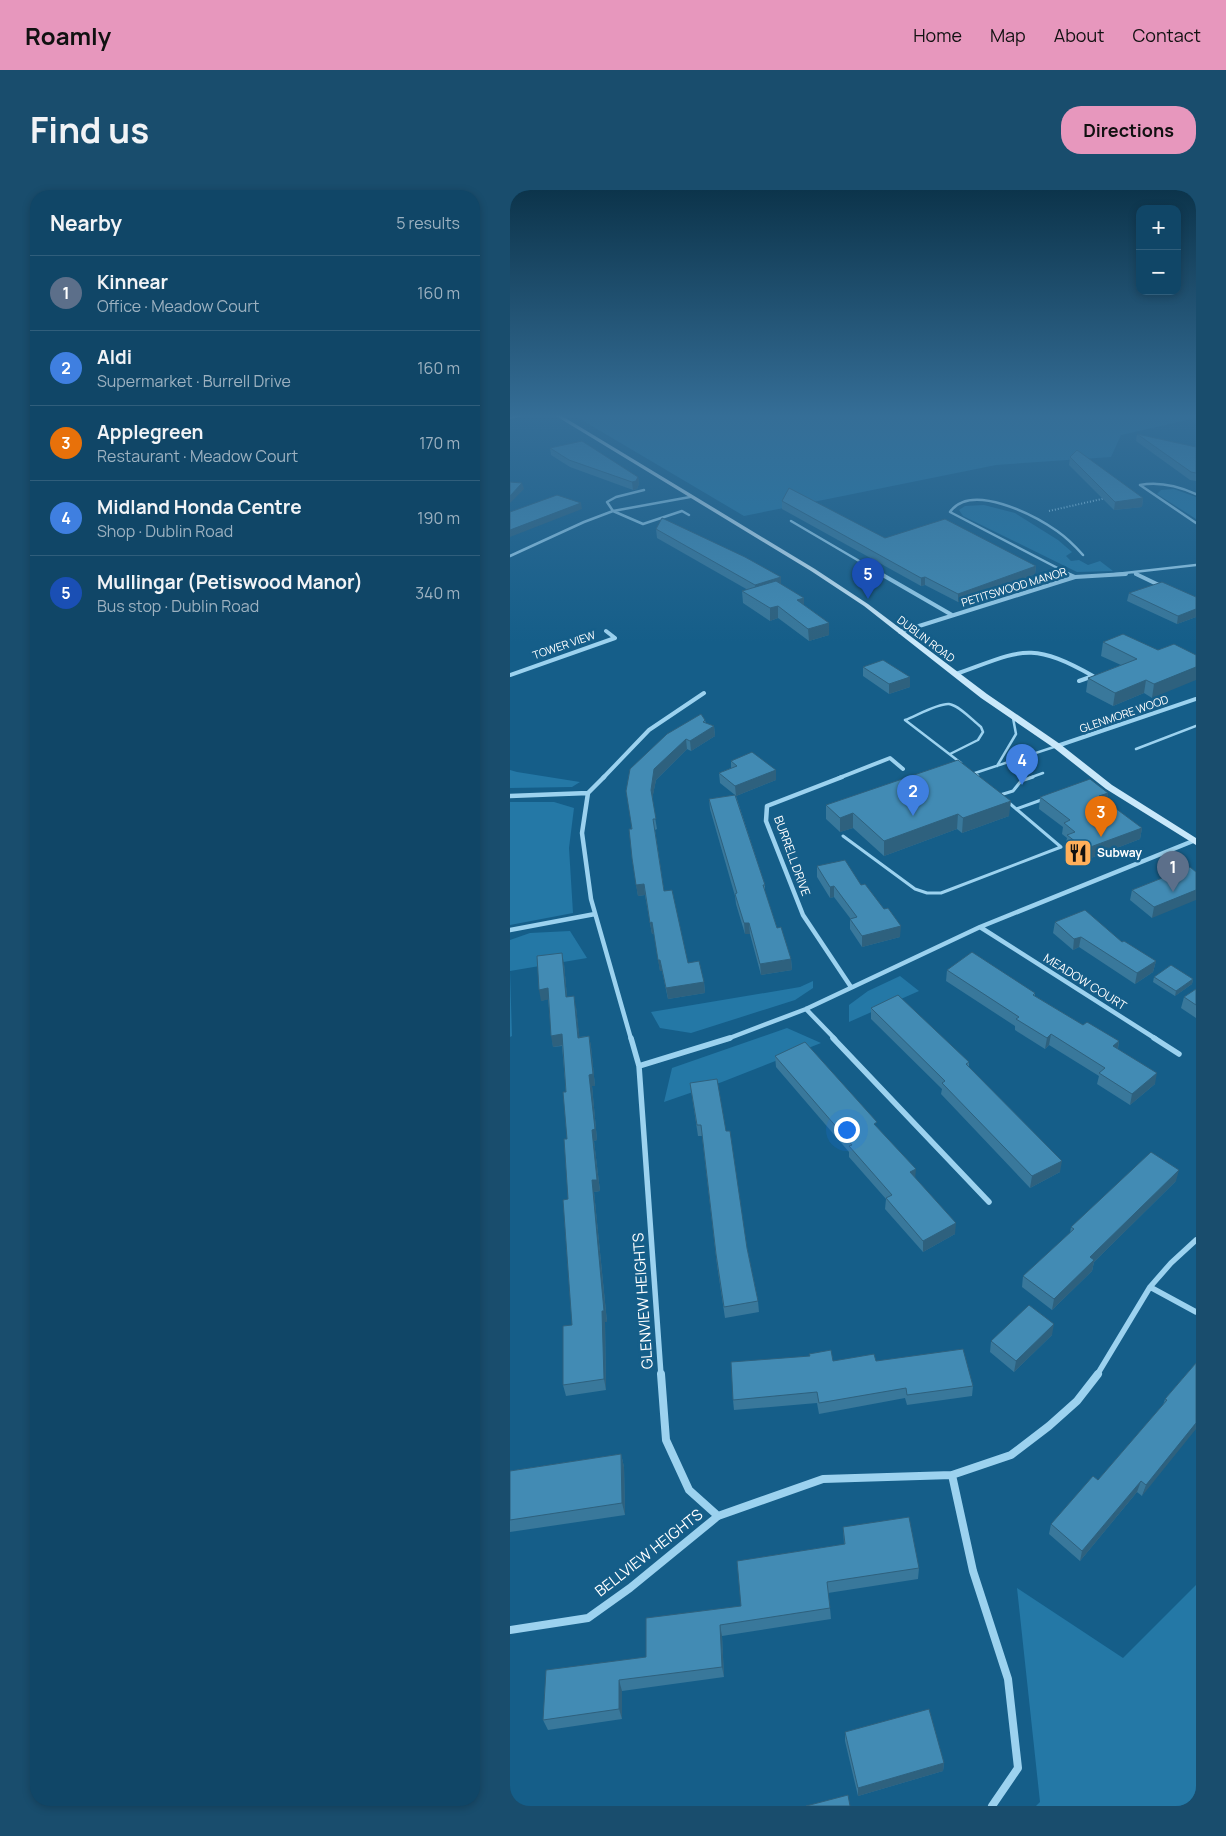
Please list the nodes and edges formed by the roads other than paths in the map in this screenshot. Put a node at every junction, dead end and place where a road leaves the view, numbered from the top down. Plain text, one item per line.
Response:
1 (638, 491) edge
2 (681, 491) edge
3 (1150, 491) edge
4 (690, 497) junction
5 (613, 511) junction
6 (689, 515) dead end
7 (792, 521) dead end
8 (1196, 522) edge
9 (1083, 555) dead end
10 (510, 556) edge
11 (1196, 565) edge
12 (1134, 573) junction
13 (1075, 577) junction
14 (1170, 590) edge
15 (952, 615) junction
16 (606, 631) dead end
17 (900, 632) junction
18 (956, 674) junction
19 (510, 675) edge
20 (1079, 681) dead end
21 (704, 693) dead end
22 (1196, 699) edge
23 (1013, 715) junction
24 (1196, 726) edge
25 (1057, 746) junction
26 (1136, 749) dead end
27 (950, 754) junction
28 (962, 764) edge
29 (997, 766) junction
30 (968, 768) edge
31 (903, 769) dead end
32 (975, 773) junction
33 (1043, 773) dead end
34 (981, 779) edge
35 (994, 790) edge
36 (588, 793) junction
37 (1000, 795) junction
38 (510, 796) edge
39 (1049, 797) edge
40 (1016, 809) junction
41 (843, 836) dead end
42 (1195, 842) edge
43 (595, 914) junction
44 (980, 927) junction
45 (510, 930) edge
46 (852, 987) junction
47 (806, 1009) junction
48 (1179, 1054) dead end
49 (639, 1066) junction
50 (989, 1202) dead end
51 (1196, 1240) edge
52 (1150, 1287) junction
53 (1196, 1312) edge
54 (952, 1474) junction
55 (718, 1516) junction
56 (510, 1630) edge
57 (992, 1806) edge

1 - 5 street
2 - 4 main road, DUBLIN ROAD
3 - 8 street
4 - 5 street
4 - 17 main road, DUBLIN ROAD
5 - 6 street
5 - 10 street
7 - 15 street
9 - 13 street
11 - 12 street, PETITSWOOD MANOR
12 - 13 street, PETITSWOOD MANOR
12 - 14 street
13 - 15 street, PETITSWOOD MANOR
15 - 17 street, PETITSWOOD MANOR
16 - 19 street, TOWER VIEW
17 - 18 main road, DUBLIN ROAD
18 - 20 street
18 - 23 main road, DUBLIN ROAD
21 - 36 street
22 - 25 street, GLENMORE WOOD
23 - 25 main road, DUBLIN ROAD
23 - 29 lane
24 - 26 lane
25 - 29 lane
25 - 42 main road, DUBLIN ROAD
27 - 27 lane
27 - 28 lane
29 - 32 lane
30 - 32 lane
31 - 46 street, BURRELL DRIVE
32 - 34 lane
33 - 37 lane
35 - 37 lane
36 - 38 street
36 - 43 street, GLENVIEW HEIGHTS
37 - 40 lane
39 - 40 lane
40 - 41 lane
42 - 44 street
43 - 45 street
43 - 49 street, GLENVIEW HEIGHTS
44 - 46 street
44 - 48 street, MEADOW COURT
46 - 47 street
47 - 49 street
47 - 50 street
49 - 55 street, GLENVIEW HEIGHTS
51 - 52 street, BELLVIEW HEIGHTS
52 - 53 street
52 - 54 street, BELLVIEW HEIGHTS
54 - 55 street, BELLVIEW HEIGHTS
54 - 57 street
55 - 56 street, BELLVIEW HEIGHTS

